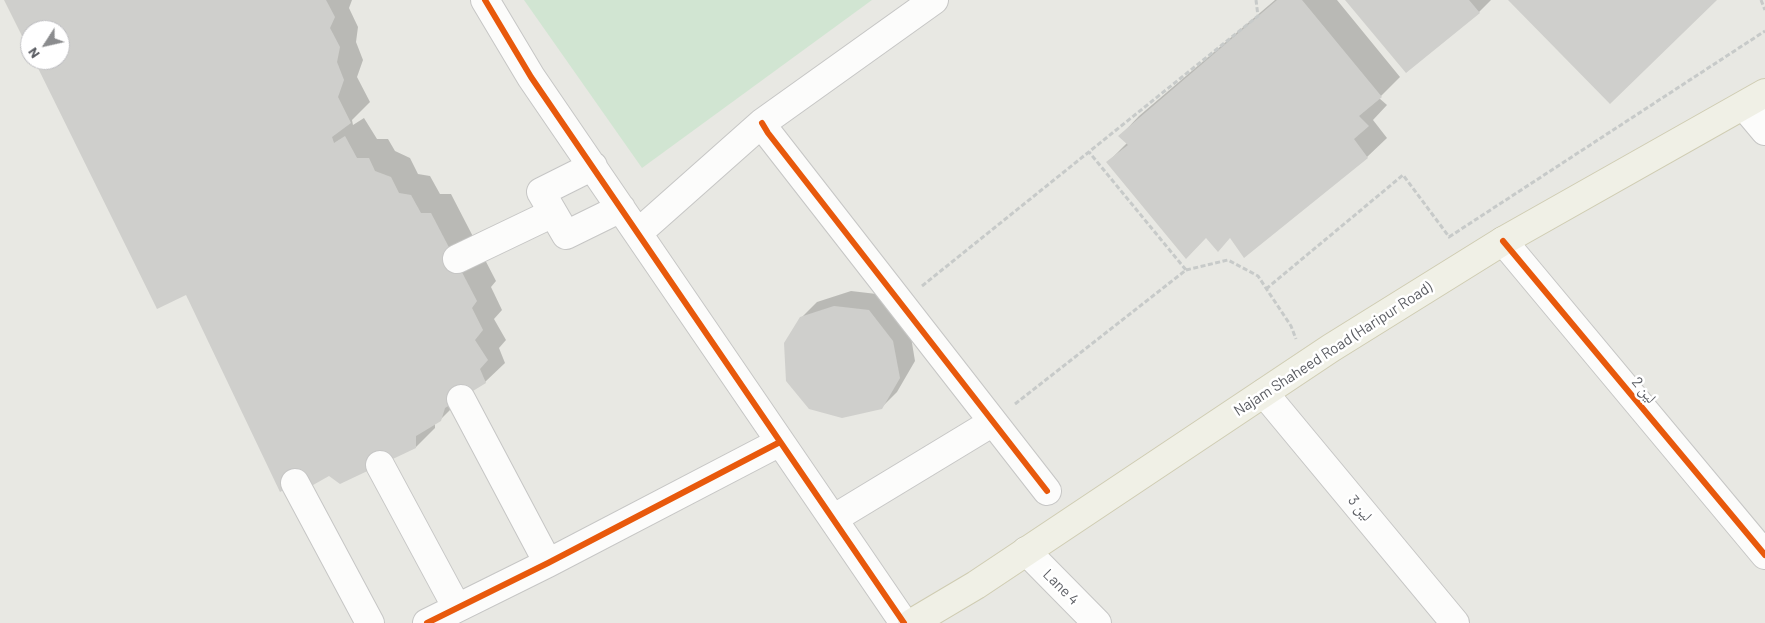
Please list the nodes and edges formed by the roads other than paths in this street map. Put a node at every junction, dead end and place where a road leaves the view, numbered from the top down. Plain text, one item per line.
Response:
1 (484, 0) edge
2 (934, 0) edge
3 (1754, 99) edge
4 (762, 123) junction
5 (1765, 131) edge
6 (592, 166) junction
7 (621, 208) junction
8 (553, 213) junction
9 (638, 233) junction
10 (1504, 241) junction
11 (457, 259) dead end
12 (1264, 393) junction
13 (461, 399) dead end
14 (993, 422) junction
15 (780, 442) junction
16 (380, 465) dead end
17 (295, 483) dead end
18 (1047, 491) dead end
19 (833, 519) junction
20 (1026, 551) junction
21 (1765, 555) edge
22 (548, 562) junction
23 (457, 608) junction
24 (370, 623) edge
25 (427, 623) edge
26 (904, 623) edge
27 (912, 623) edge
28 (1097, 623) edge
29 (1456, 623) edge

1 - 6 street
2 - 4 street
3 - 5 street
3 - 10 main road, Najam Shaheed Road (Haripur Road)
4 - 9 street
4 - 14 street
6 - 7 street
6 - 8 street
7 - 8 street
7 - 9 street
8 - 11 street
9 - 15 street
10 - 12 main road, Najam Shaheed Road (Haripur Road)
10 - 21 street, لین 2
12 - 20 main road, Najam Shaheed Road (Haripur Road)
12 - 29 street, لین 3
13 - 22 street
14 - 18 street
14 - 19 street
15 - 19 street
15 - 22 street
16 - 23 street
17 - 24 street
19 - 26 street
20 - 27 main road, Najam Shaheed Road (Haripur Road)
20 - 28 street, Lane 4
22 - 23 street
23 - 25 street

